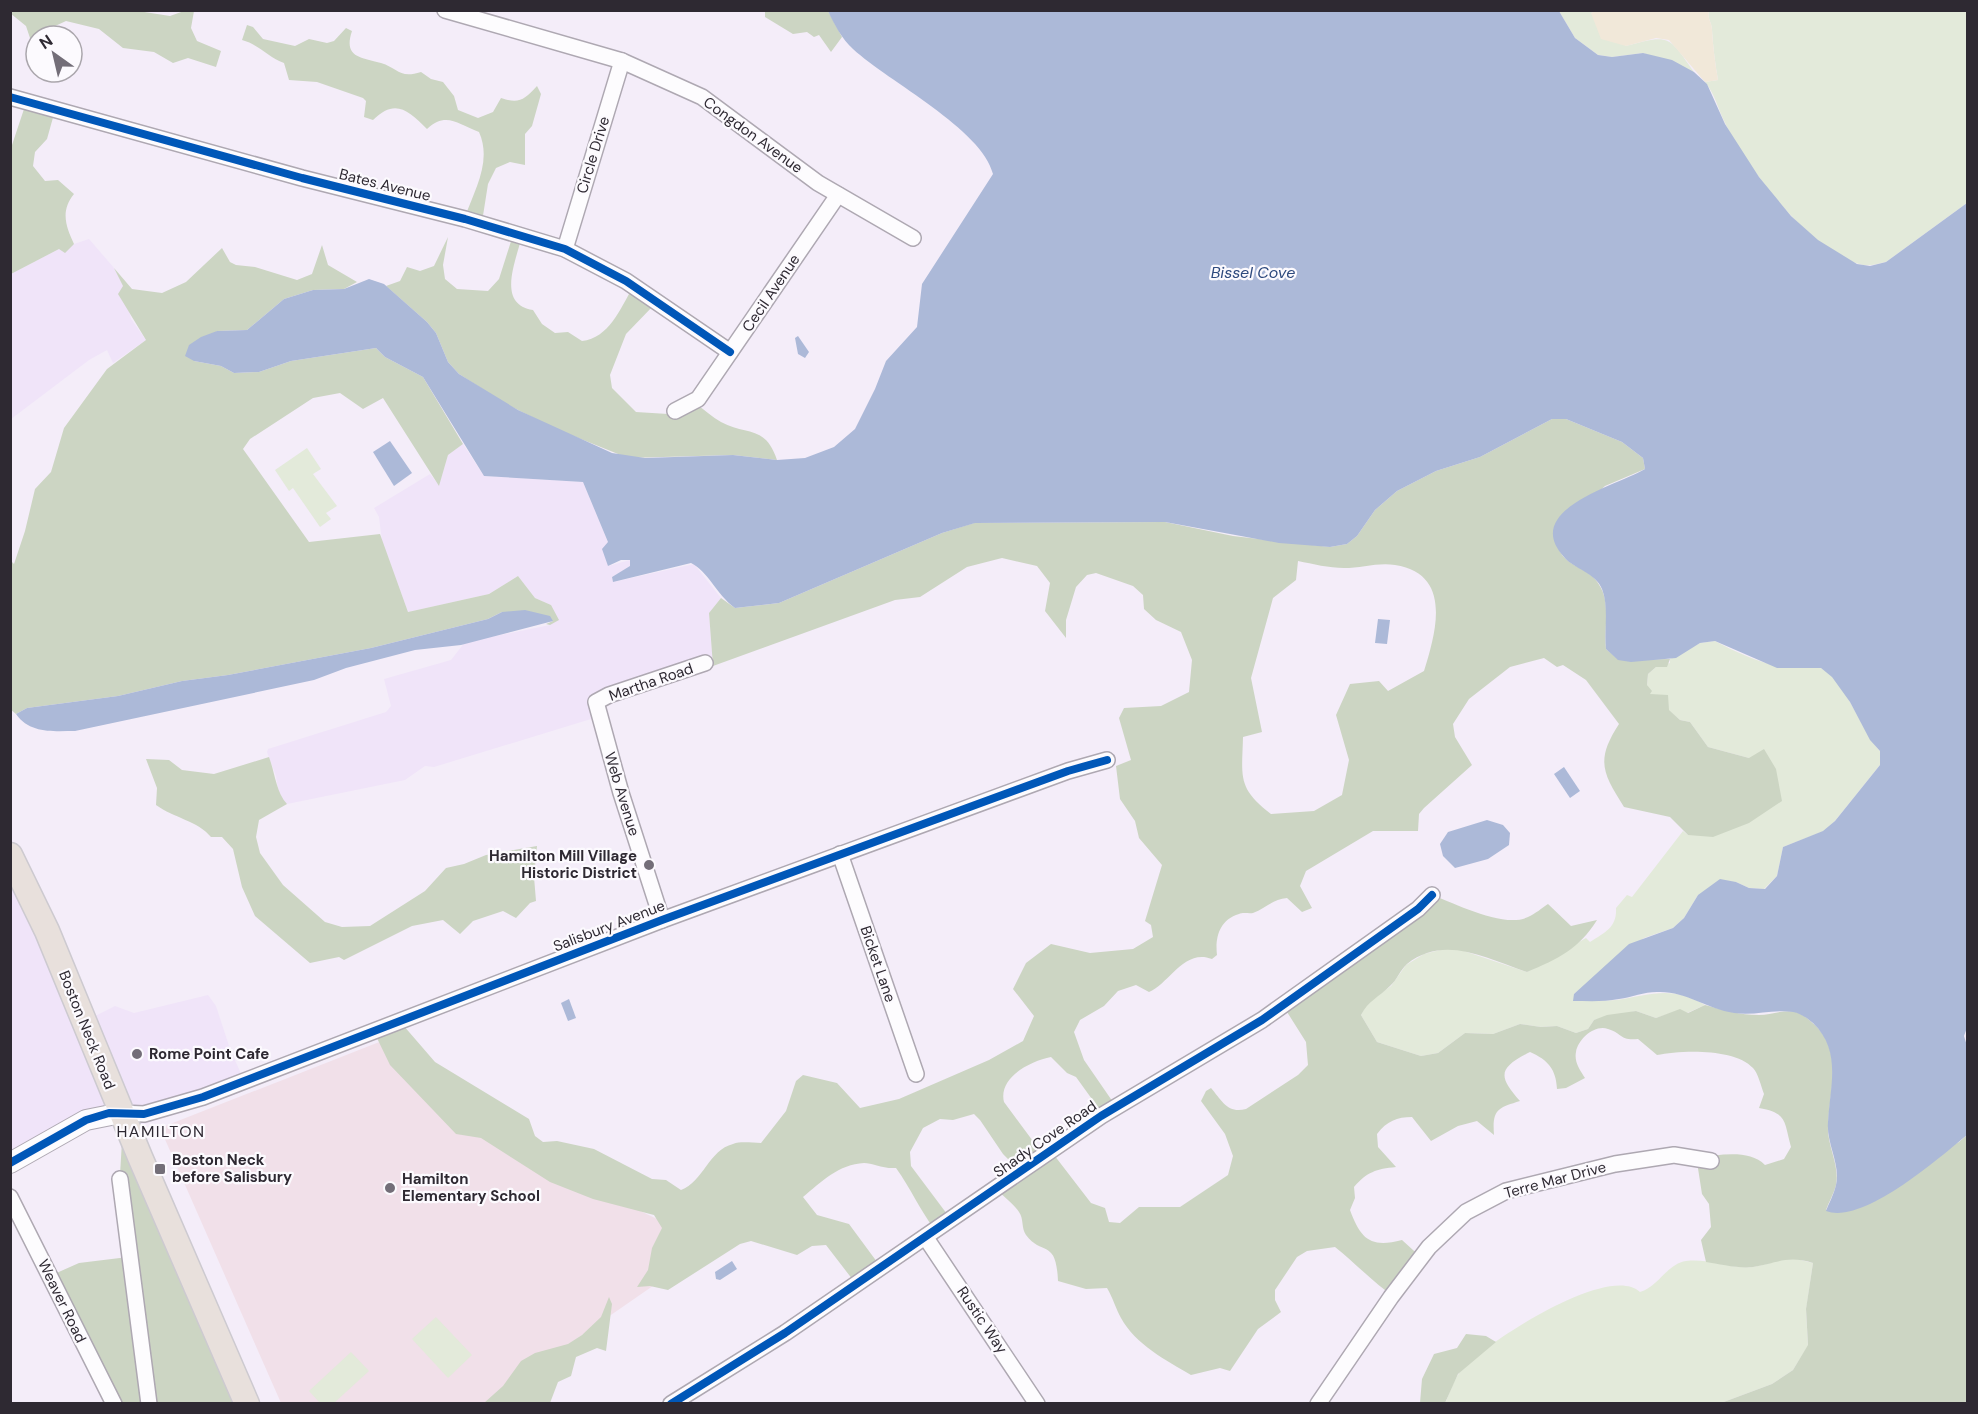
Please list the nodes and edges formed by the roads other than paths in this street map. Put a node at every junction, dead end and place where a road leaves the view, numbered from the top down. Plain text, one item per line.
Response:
1 (445, 10) edge
2 (622, 61) junction
3 (10, 97) edge
4 (838, 195) junction
5 (913, 238) dead end
6 (565, 249) junction
7 (730, 352) junction
8 (675, 411) dead end
9 (705, 663) dead end
10 (596, 702) joint
11 (1107, 760) dead end
12 (840, 854) junction
13 (10, 855) edge
14 (1432, 895) dead end
15 (662, 920) junction
16 (916, 1074) dead end
17 (121, 1113) junction
18 (1711, 1161) dead end
19 (10, 1163) edge
20 (120, 1179) dead end
21 (10, 1197) edge
22 (926, 1238) junction
23 (114, 1404) edge
24 (149, 1404) edge
25 (247, 1404) edge
26 (671, 1404) edge
27 (1037, 1404) edge
28 (1318, 1404) edge

1 - 2 street, Congdon Avenue
2 - 4 street, Congdon Avenue
2 - 6 street, Circle Drive
3 - 6 street, Bates Avenue
4 - 5 street, Congdon Avenue
4 - 7 street, Cecil Avenue
6 - 7 street, Bates Avenue
7 - 8 street, Cecil Avenue
9 - 10 street, Martha Road
10 - 15 street, Web Avenue
11 - 12 street, Salisbury Avenue
12 - 15 street, Salisbury Avenue
12 - 16 street, Bicket Lane
13 - 17 main road, Boston Neck Road
14 - 22 street, Shady Cove Road
15 - 17 street, Salisbury Avenue
17 - 19 street
17 - 25 main road, Boston Neck Road
18 - 28 street, Terre Mar Drive
20 - 24 street
21 - 23 street, Weaver Road
22 - 26 street, Shady Cove Road
22 - 27 street, Rustic Way

